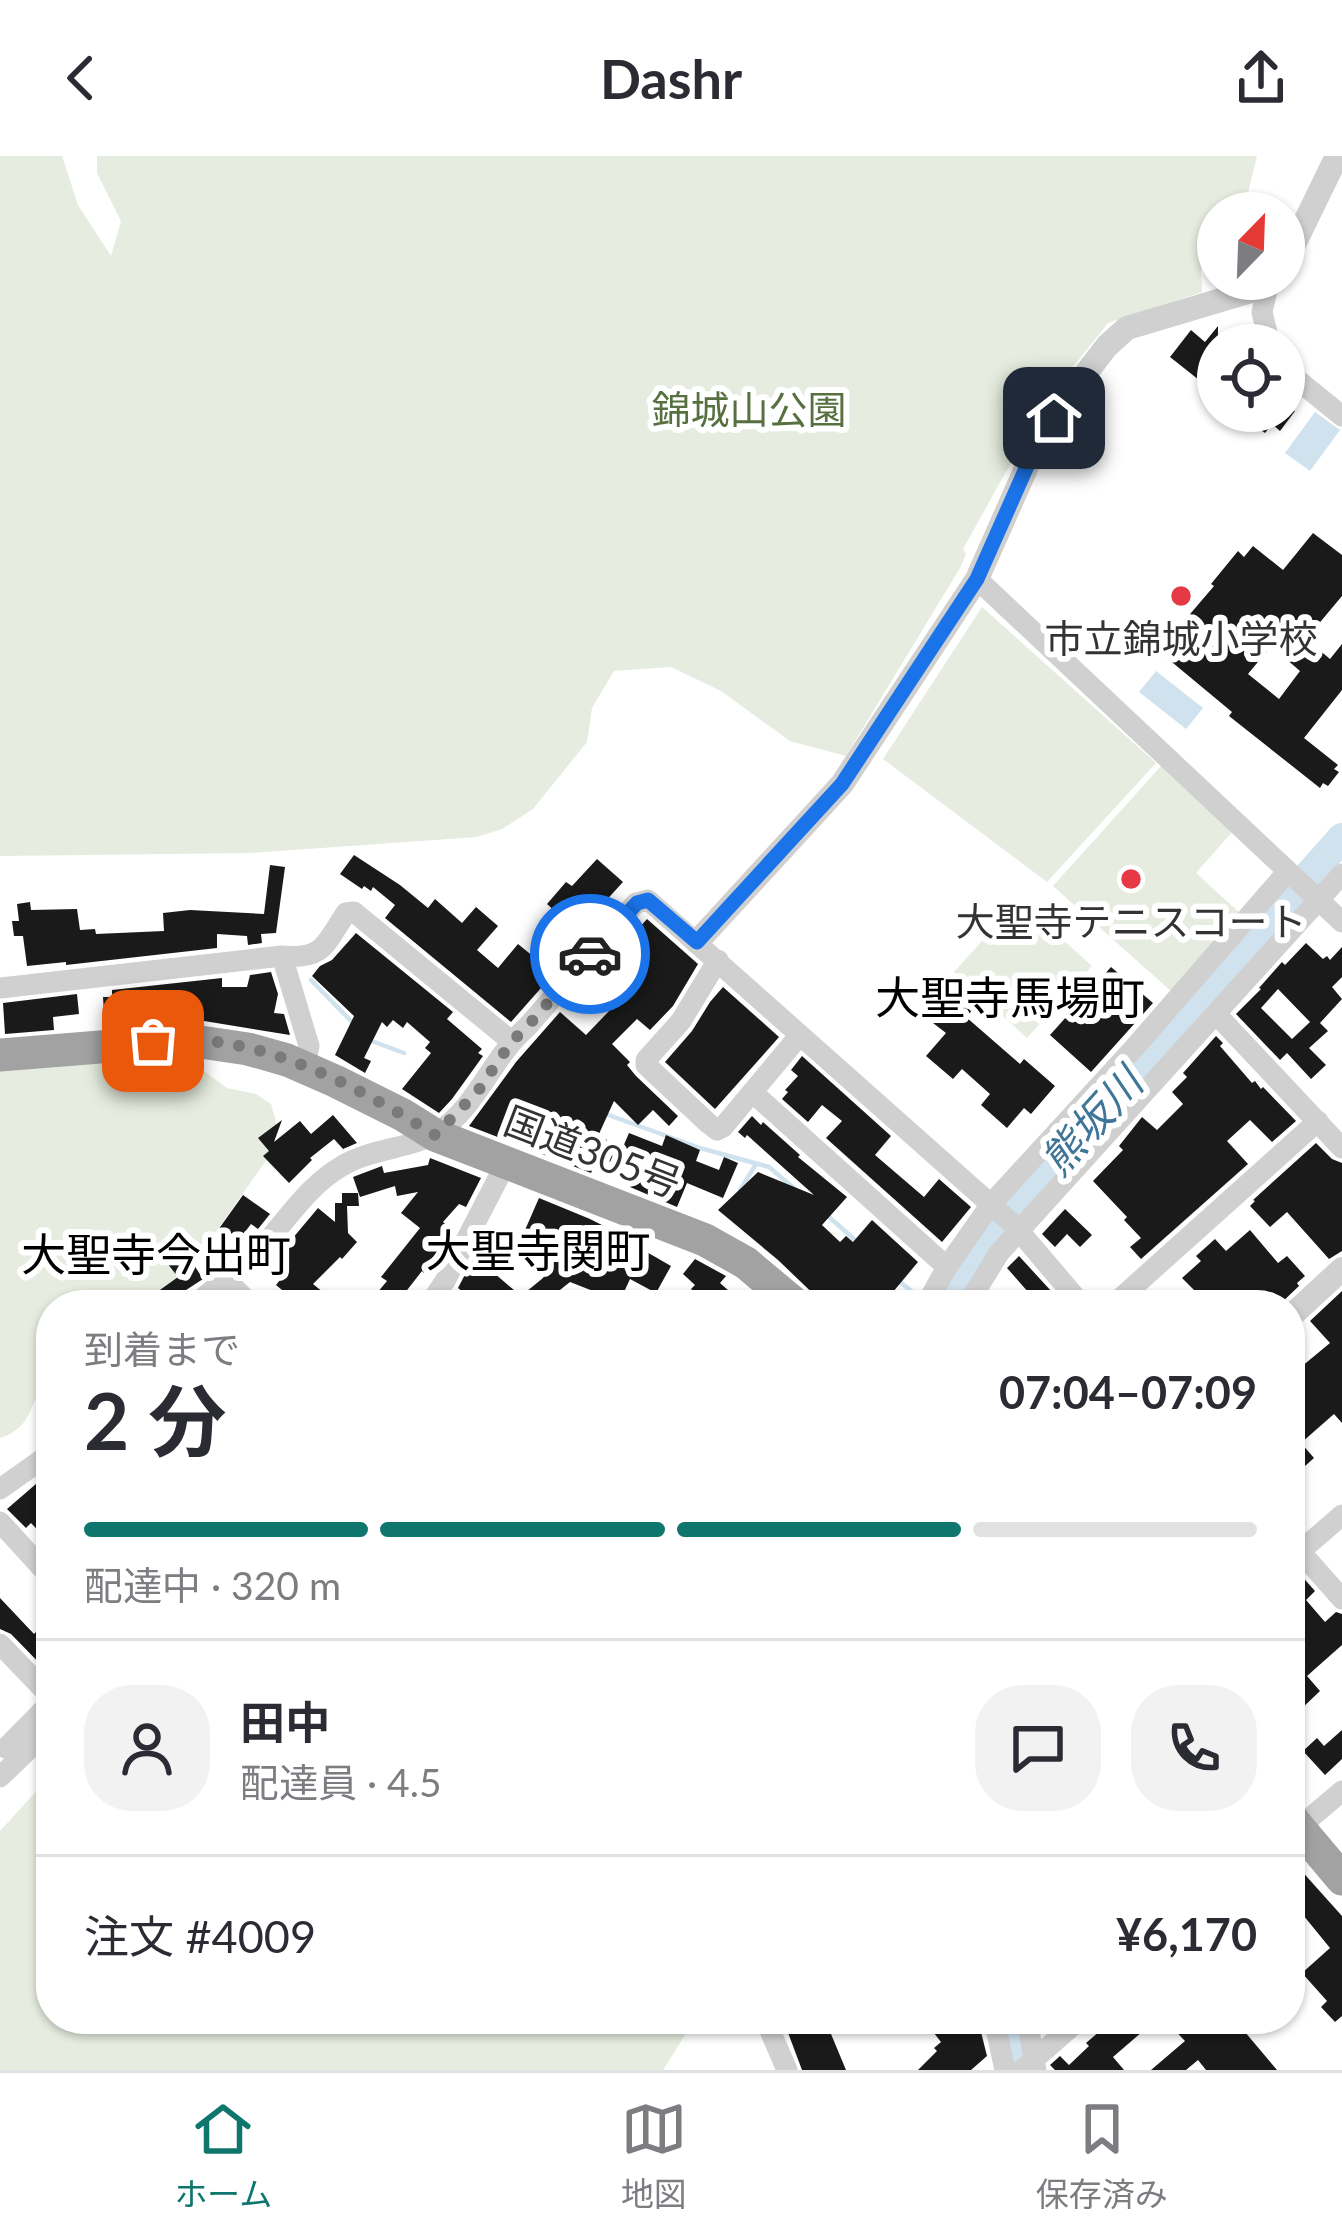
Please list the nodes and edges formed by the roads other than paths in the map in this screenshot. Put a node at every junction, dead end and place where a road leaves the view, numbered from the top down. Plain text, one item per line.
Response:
1 (1337, 156) edge
2 (1305, 224) edge
3 (1215, 300) edge
4 (1305, 386) edge
5 (1342, 416) edge
6 (977, 579) junction
7 (1292, 874) junction
8 (1342, 874) edge
9 (1317, 897) junction
10 (1342, 922) edge
11 (697, 942) junction
12 (282, 956) junction
13 (718, 960) junction
14 (0, 988) edge
15 (1217, 1015) junction
16 (800, 1034) junction
17 (512, 1041) junction
18 (0, 1055) edge
19 (304, 1067) junction
20 (752, 1092) junction
21 (1318, 1121) junction
22 (435, 1135) junction
23 (1342, 1148) edge
24 (506, 1163) junction
25 (992, 1205) junction
26 (1017, 1227) junction
27 (947, 1267) junction
28 (1342, 1269) edge
29 (225, 1278) junction
30 (211, 1290) edge
31 (237, 1290) edge
32 (440, 1290) edge
33 (769, 1290) edge
34 (934, 1290) edge
35 (976, 1290) edge
36 (1070, 1290) edge
37 (1130, 1290) edge
38 (1305, 1302) edge
39 (36, 1464) edge
40 (0, 1489) edge
41 (1342, 1515) edge
42 (0, 1522) edge
43 (1305, 1542) edge
44 (1305, 1561) edge
45 (36, 1562) edge
46 (1342, 1599) edge
47 (0, 1644) edge
48 (36, 1684) edge
49 (36, 1717) edge
50 (36, 1736) edge
51 (7, 1750) edge
52 (0, 1777) edge
53 (1342, 1791) edge
54 (1305, 1818) edge
55 (1305, 1840) edge
56 (1342, 1879) edge
57 (771, 2034) edge
58 (997, 2034) edge
59 (1028, 2034) edge
60 (1065, 2034) edge
61 (1031, 2067) edge
62 (787, 2070) edge
63 (1005, 2070) edge

1 - 2 street
3 - 6 street
4 - 5 street
6 - 7 street
6 - 11 street
7 - 9 street
7 - 25 street
8 - 9 street
9 - 10 street
9 - 15 street
11 - 13 street
11 - 17 street
12 - 14 street
12 - 17 street
12 - 19 street
13 - 16 street
13 - 20 street
15 - 21 street
15 - 26 street
16 - 20 street
16 - 25 street
17 - 22 street
18 - 19 highway, 国道305号
19 - 22 highway, 国道305号
20 - 27 street
21 - 23 street
21 - 37 street
22 - 24 highway, 国道305号
22 - 29 street
24 - 32 street
24 - 33 highway, 国道305号
25 - 26 street
25 - 27 street
26 - 35 street
26 - 36 street
27 - 34 street
28 - 38 street
29 - 30 street
29 - 31 street
39 - 40 street
41 - 43 street
42 - 45 street
44 - 46 street
47 - 48 street
49 - 51 street
50 - 51 street
51 - 52 street
53 - 54 street
55 - 56 highway
57 - 62 street
58 - 63 street
59 - 61 street
60 - 61 street

